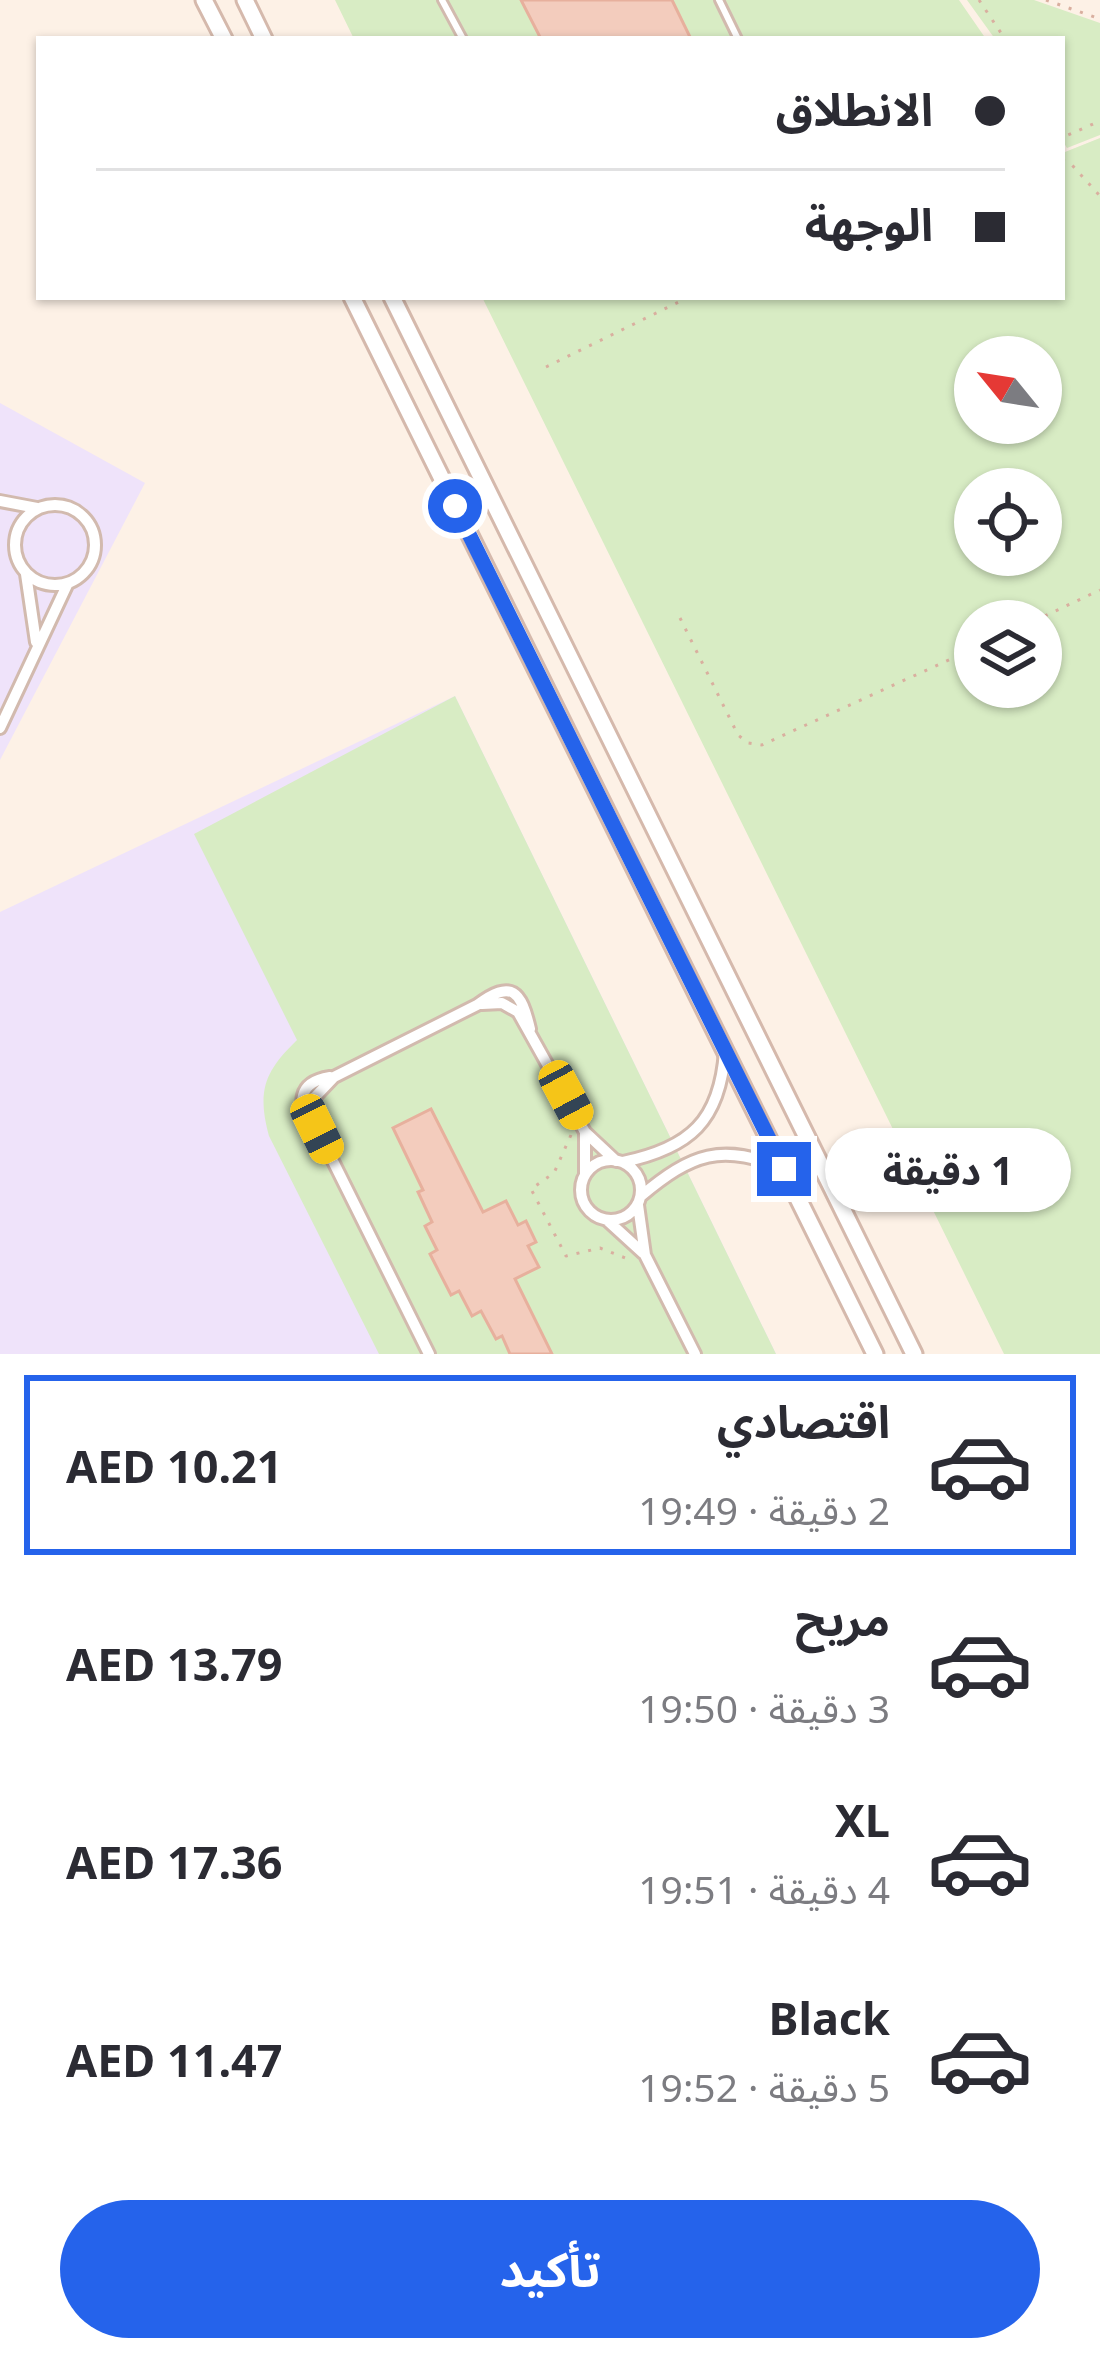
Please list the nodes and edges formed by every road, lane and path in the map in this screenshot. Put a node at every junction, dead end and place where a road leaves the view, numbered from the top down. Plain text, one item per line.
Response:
1 (204, 0) edge
2 (244, 0) edge
3 (442, 0) edge
4 (719, 0) edge
5 (979, 0) edge
6 (1046, 0) edge
7 (1100, 19) edge
8 (222, 36) edge
9 (262, 36) edge
10 (460, 36) edge
11 (737, 36) edge
12 (1003, 36) edge
13 (1100, 121) edge
14 (1065, 130) edge
15 (1065, 161) edge
16 (1100, 196) edge
17 (353, 300) edge
18 (393, 300) edge
19 (683, 300) edge
20 (546, 367) dead end
21 (0, 501) edge
22 (37, 508) junction
23 (0, 536) edge
24 (14, 547) junction
25 (26, 574) junction
26 (68, 583) junction
27 (1100, 590) edge
28 (1062, 608) edge
29 (680, 618) dead end
30 (37, 651) junction
31 (954, 658) edge
32 (0, 728) edge
33 (725, 1048) junction
34 (584, 1130) junction
35 (619, 1162) junction
36 (784, 1169) junction
37 (585, 1175) junction
38 (639, 1201) junction
39 (606, 1220) junction
40 (646, 1256) junction
41 (429, 1354) edge
42 (695, 1354) edge
43 (875, 1354) edge
44 (914, 1354) edge

1 - 8 street
2 - 9 street
3 - 10 lane
4 - 11 lane
5 - 12 path
6 - 7 path
13 - 14 path
15 - 16 path
17 - 33 street
18 - 44 street
19 - 20 path
21 - 22 street
22 - 24 street
22 - 26 street
23 - 24 street
24 - 25 street
25 - 26 street
25 - 30 street
26 - 30 street
27 - 28 path
29 - 31 path
30 - 32 street
33 - 35 street
33 - 36 street
34 - 35 street
34 - 37 street
34 - 40 path
34 - 41 street
35 - 37 street
35 - 38 street
36 - 38 street
36 - 43 street
37 - 39 street
38 - 39 street
38 - 40 street
39 - 40 street
40 - 42 street

